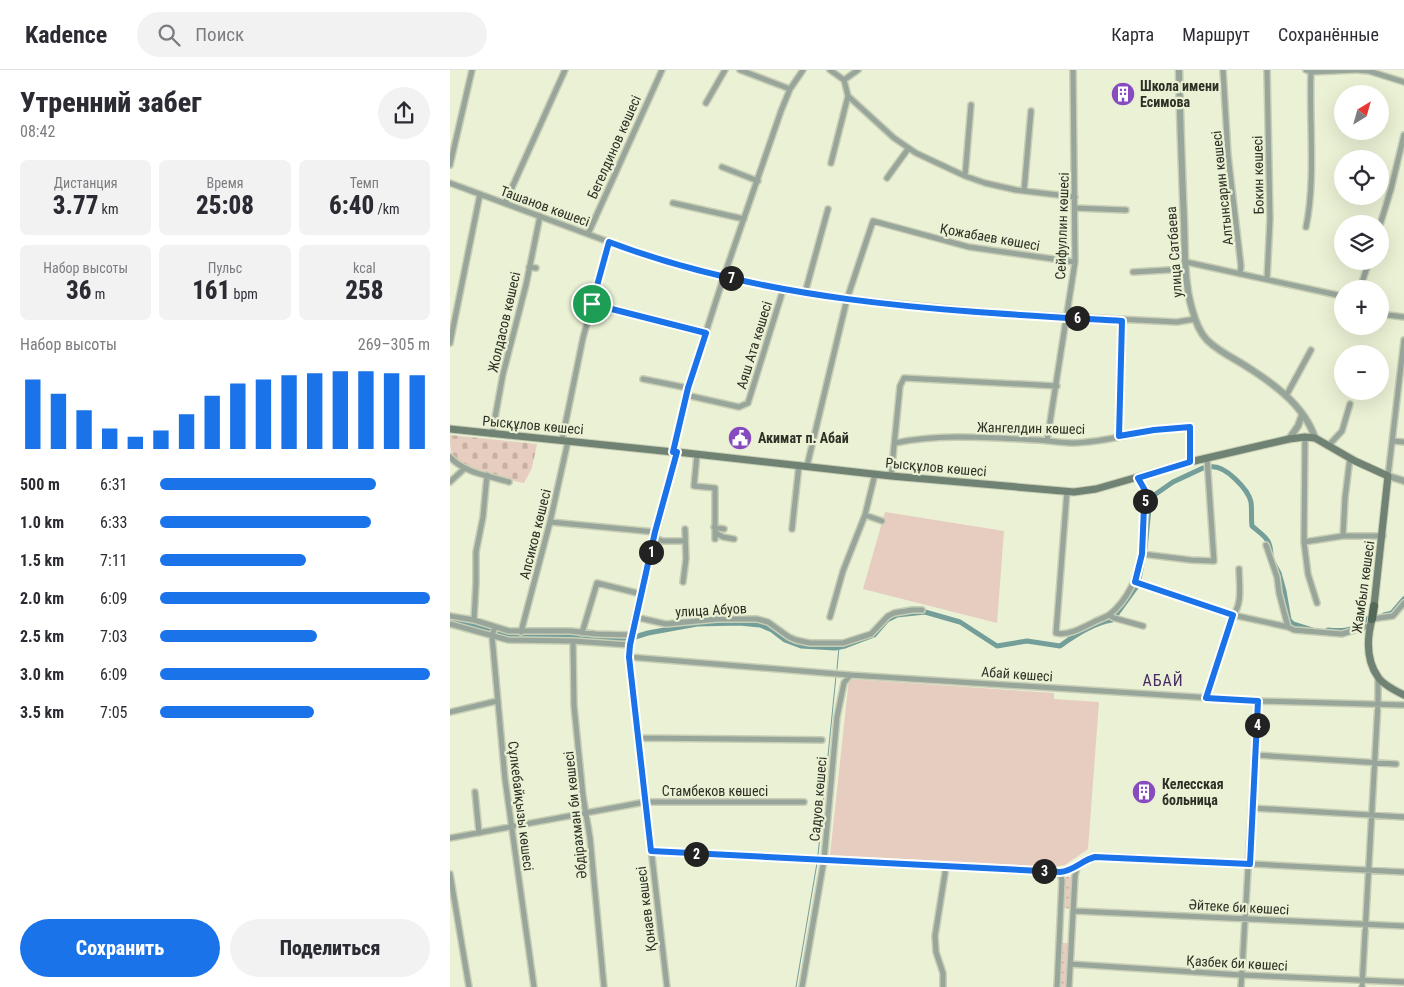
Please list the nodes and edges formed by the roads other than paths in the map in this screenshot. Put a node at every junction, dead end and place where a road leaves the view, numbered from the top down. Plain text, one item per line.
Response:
1 (472, 70) edge
2 (564, 70) edge
3 (662, 70) edge
4 (725, 70) edge
5 (740, 70) edge
6 (803, 70) edge
7 (830, 70) edge
8 (858, 70) edge
9 (1074, 70) edge
10 (1179, 70) edge
11 (1223, 70) edge
12 (1266, 70) edge
13 (1356, 70) edge
14 (1308, 71) edge
15 (1323, 71) edge
16 (1369, 71) edge
17 (844, 80) junction
18 (1404, 82) edge
19 (790, 89) junction
20 (848, 96) junction
21 (706, 102) dead end
22 (971, 105) dead end
23 (1031, 111) dead end
24 (1404, 135) edge
25 (908, 149) junction
26 (831, 164) dead end
27 (450, 165) edge
28 (722, 167) dead end
29 (965, 176) junction
30 (887, 178) dead end
31 (758, 180) junction
32 (450, 183) edge
33 (1024, 191) junction
34 (480, 194) junction
35 (1075, 197) junction
36 (505, 203) junction
37 (673, 203) dead end
38 (1075, 208) junction
39 (828, 209) dead end
40 (1126, 210) dead end
41 (1383, 215) edge
42 (540, 216) junction
43 (744, 219) junction
44 (1306, 228) dead end
45 (588, 234) junction
46 (609, 242) junction
47 (1075, 262) junction
48 (1186, 266) junction
49 (529, 267) junction
50 (536, 268) dead end
51 (1133, 272) dead end
52 (1240, 274) junction
53 (724, 276) junction
54 (1267, 280) junction
55 (783, 290) junction
56 (805, 293) junction
57 (1334, 294) edge
58 (847, 299) junction
59 (592, 304) junction
60 (1389, 315) edge
61 (1066, 317) junction
62 (1404, 317) edge
63 (1195, 319) junction
64 (1122, 321) junction
65 (706, 333) junction
66 (1404, 340) edge
67 (450, 343) edge
68 (1310, 350) dead end
69 (643, 379) dead end
70 (1057, 386) junction
71 (688, 388) junction
72 (686, 394) junction
73 (1286, 396) junction
74 (1350, 404) dead end
75 (1302, 415) junction
76 (450, 429) edge
77 (492, 434) junction
78 (1119, 436) junction
79 (1305, 437) junction
80 (1289, 438) junction
81 (1315, 438) junction
82 (565, 440) junction
83 (1048, 441) junction
84 (1393, 441) junction
85 (1404, 442) edge
86 (896, 444) junction
87 (1328, 446) junction
88 (675, 452) junction
89 (697, 454) junction
90 (450, 457) edge
91 (1207, 458) junction
92 (1350, 458) junction
93 (1190, 462) junction
94 (799, 465) junction
95 (808, 466) junction
96 (465, 468) junction
97 (875, 474) junction
98 (487, 475) junction
99 (891, 476) junction
100 (1388, 476) junction
101 (1138, 478) junction
102 (1404, 481) edge
103 (450, 482) edge
104 (509, 482) dead end
105 (1067, 491) junction
106 (865, 515) junction
107 (882, 521) dead end
108 (550, 522) junction
109 (724, 529) dead end
110 (792, 529) dead end
111 (685, 530) dead end
112 (715, 530) junction
113 (654, 535) junction
114 (1343, 536) junction
115 (1383, 536) junction
116 (715, 539) dead end
117 (734, 539) dead end
118 (684, 541) junction
119 (1304, 542) junction
120 (1266, 545) dead end
121 (1142, 554) junction
122 (1239, 569) dead end
123 (683, 582) dead end
124 (1135, 582) junction
125 (641, 594) junction
126 (1317, 603) dead end
127 (1404, 603) edge
128 (1374, 606) joint
129 (922, 610) dead end
130 (1109, 615) junction
131 (1233, 615) junction
132 (450, 616) edge
133 (635, 617) junction
134 (830, 617) dead end
135 (474, 620) junction
136 (1372, 621) junction
137 (450, 624) edge
138 (1143, 626) dead end
139 (494, 627) junction
140 (1288, 628) junction
141 (521, 632) junction
142 (582, 633) junction
143 (631, 635) junction
144 (492, 636) junction
145 (573, 641) junction
146 (630, 645) junction
147 (629, 657) junction
148 (850, 675) junction
149 (1378, 678) junction
150 (1404, 695) edge
151 (1206, 698) junction
152 (1258, 701) junction
153 (497, 702) junction
154 (1378, 704) junction
155 (1404, 705) edge
156 (450, 712) edge
157 (1251, 717) dead end
158 (1257, 718) junction
159 (638, 738) junction
160 (822, 740) dead end
161 (1255, 755) junction
162 (1374, 761) junction
163 (1396, 764) dead end
164 (475, 792) dead end
165 (646, 802) junction
166 (804, 802) dead end
167 (1252, 808) junction
168 (586, 813) junction
169 (1372, 816) junction
170 (1404, 817) edge
171 (511, 827) junction
172 (480, 833) junction
173 (450, 838) edge
174 (651, 851) junction
175 (824, 860) junction
176 (1250, 864) junction
177 (946, 867) junction
178 (1078, 867) junction
179 (1066, 871) junction
180 (1368, 871) junction
181 (1060, 872) junction
182 (1404, 872) edge
183 (450, 874) edge
184 (1075, 878) junction
185 (1074, 911) junction
186 (1245, 919) junction
187 (1366, 924) junction
188 (1404, 926) edge
189 (1070, 964) junction
190 (1241, 975) junction
191 (1362, 979) junction
192 (1404, 982) edge
193 (469, 987) edge
194 (534, 987) edge
195 (604, 987) edge
196 (667, 987) edge
197 (802, 987) edge
198 (943, 987) edge
199 (1057, 987) edge
200 (1069, 987) edge
201 (1240, 987) edge
202 (1362, 987) edge

1 - 27 street
2 - 36 street
3 - 45 street, Бегелдинов көшесі
4 - 21 street
5 - 19 street
6 - 19 street, Қонаев көшесі
7 - 17 street
8 - 17 street
9 - 35 street, Сейфуллин көшесі
10 - 48 street, улица Сатбаева
11 - 52 street, Алтынсарин көшесі
12 - 54 street, Бокин көшесі
13 - 15 street
13 - 16 street
14 - 15 street
14 - 44 street
16 - 18 street
17 - 20 street
19 - 31 street, Қонаев көшесі
20 - 25 street
20 - 26 street
22 - 29 street
23 - 33 street
24 - 41 street
25 - 29 street
25 - 30 street
28 - 31 street
29 - 33 street
31 - 43 street, Қонаев көшесі
32 - 34 street, Ташанов көшесі
33 - 35 street
34 - 36 street, Ташанов көшесі
34 - 67 street
35 - 38 street, Сейфуллин көшесі
36 - 42 street, Ташанов көшесі
37 - 43 street
38 - 40 street
38 - 47 street, Сейфуллин көшесі
39 - 56 street
42 - 45 street, Ташанов көшесі
42 - 49 street, Жолдасов көшесі
43 - 53 street, Қонаев көшесі
45 - 46 street, Ташанов көшесі
46 - 53 street, Ташанов көшесі
46 - 59 street
47 - 58 street, Қожабаев көшесі
47 - 61 street, Сейфуллин көшесі
48 - 51 street
48 - 52 street
48 - 63 street, улица Сатбаева
49 - 50 street
49 - 77 street, Жолдасов көшесі
52 - 54 street
53 - 55 street, Ташанов көшесі
53 - 65 street, Қонаев көшесі
54 - 57 street
55 - 56 street, Ташанов көшесі
55 - 72 street, Аяш Ата көшесі
56 - 58 street, Ташанов көшесі
58 - 61 street, Ташанов көшесі
58 - 95 street
59 - 65 street
59 - 82 street
60 - 62 street
61 - 64 street, Ташанов көшесі
61 - 70 street, Сейфуллин көшесі
63 - 64 street, Ташанов көшесі
63 - 73 street, улица Сатбаева
64 - 78 street
65 - 71 street, Қонаев көшесі
66 - 84 street, Жамбыл көшесі
68 - 73 street
69 - 71 street
70 - 83 street, Сейфуллин көшесі
70 - 86 street
71 - 72 street, Қонаев көшесі
72 - 88 street, Қонаев көшесі
73 - 75 street, улица Сатбаева
74 - 87 street
75 - 80 street
75 - 81 street, улица Сатбаева
76 - 77 main road, Рысқұлов көшесі
77 - 82 main road, Рысқұлов көшесі
78 - 83 street, Жангелдин көшесі
78 - 93 street, Жангелдин көшесі
79 - 80 main road, Рысқұлов көшесі
79 - 81 main road, Рысқұлов көшесі
79 - 119 street
80 - 91 main road, Рысқұлов көшесі
81 - 87 main road, Рысқұлов көшесі
82 - 88 main road, Рысқұлов көшесі
82 - 108 street, Апсиков көшесі
83 - 86 street, Жангелдин көшесі
84 - 85 street
84 - 100 street, Жамбыл көшесі
86 - 99 street
87 - 92 main road, Рысқұлов көшесі
88 - 89 main road, Рысқұлов көшесі
88 - 113 street, Қонаев көшесі
89 - 94 main road, Рысқұлов көшесі
89 - 112 street
90 - 96 street
91 - 93 main road, Рысқұлов көшесі
91 - 121 street
92 - 100 main road, Рысқұлов көшесі
92 - 114 street
93 - 101 main road, Рысқұлов көшесі
94 - 95 main road, Рысқұлов көшесі
94 - 110 street
95 - 97 main road, Рысқұлов көшесі
96 - 98 street
96 - 103 street
97 - 99 main road, Рысқұлов көшесі
97 - 106 street
98 - 104 street
98 - 135 street
99 - 105 main road, Рысқұлов көшесі
100 - 102 street, Рысқұлов көшесі
100 - 115 main road, Жамбыл көшесі
101 - 105 main road, Рысқұлов көшесі
101 - 121 street
105 - 130 street
106 - 107 street
106 - 134 street
108 - 113 street
108 - 141 street, Апсиков көшесі
109 - 112 street
111 - 118 street
112 - 116 street
112 - 117 street
113 - 118 street
113 - 125 street, Қонаев көшесі
114 - 115 street
114 - 119 street
115 - 128 main road, Жамбыл көшесі
118 - 123 street
119 - 126 street
120 - 140 street
121 - 124 street
122 - 131 street
124 - 130 street
124 - 131 street
125 - 133 street, Қонаев көшесі
125 - 142 street
127 - 136 street
128 - 136 main road, Жамбыл көшесі
129 - 133 street, улица Абуов
130 - 138 street
131 - 140 street
131 - 151 street
132 - 135 street
133 - 143 street, Қонаев көшесі
135 - 139 street
136 - 140 street
136 - 149 main road, Жамбыл көшесі
137 - 144 street
139 - 141 street
139 - 144 street, Сұлкебайқызы көшесі
141 - 142 street
142 - 143 street
143 - 146 street, Қонаев көшесі
144 - 145 street
144 - 153 street, Сұлкебайқызы көшесі
145 - 146 street
145 - 168 street, Әбдірахман би көшесі
146 - 147 street, Қонаев көшесі
147 - 148 street, Абай көшесі
147 - 159 street, Қонаев көшесі
148 - 151 street, Абай көшесі
148 - 175 street, Садуов көшесі
149 - 150 main road
149 - 154 street, Жамбыл көшесі
151 - 152 street, Абай көшесі
152 - 154 street, Абай көшесі
152 - 158 street
153 - 156 street
153 - 171 street, Сұлкебайқызы көшесі
154 - 155 street, Абай көшесі
154 - 162 street, Жамбыл көшесі
157 - 158 street
158 - 161 street
159 - 160 street
159 - 165 street, Қонаев көшесі
161 - 162 street
161 - 167 street
162 - 163 street
162 - 169 street, Жамбыл көшесі
164 - 172 street
165 - 166 street, Стамбеков көшесі
165 - 168 street, Стамбеков көшесі
165 - 174 street, Қонаев көшесі
167 - 169 street
167 - 176 street
168 - 171 street, Стамбеков көшесі
168 - 195 street, Әбдірахман би көшесі
169 - 170 street
169 - 180 street, Жамбыл көшесі
171 - 172 street, Стамбеков көшесі
171 - 194 street, Сұлкебайқызы көшесі
172 - 173 street, Стамбеков көшесі
174 - 175 street
174 - 196 street, Қонаев көшесі
175 - 177 street
175 - 197 street, Садуов көшесі
176 - 178 street
176 - 180 street
176 - 186 street
177 - 181 street
177 - 198 street
178 - 179 street
178 - 184 street
179 - 181 street
179 - 184 street
180 - 182 street
180 - 187 street, Жамбыл көшесі
181 - 199 street
183 - 193 street
184 - 185 street
185 - 186 street, Әйтеке би көшесі
185 - 189 street
186 - 187 street, Әйтеке би көшесі
186 - 190 street
187 - 188 street, Әйтеке би көшесі
187 - 191 street, Жамбыл көшесі
189 - 190 street, Қазбек би көшесі
189 - 200 street
190 - 191 street, Қазбек би көшесі
190 - 201 street
191 - 192 street, Қазбек би көшесі
191 - 202 street, Жамбыл көшесі

